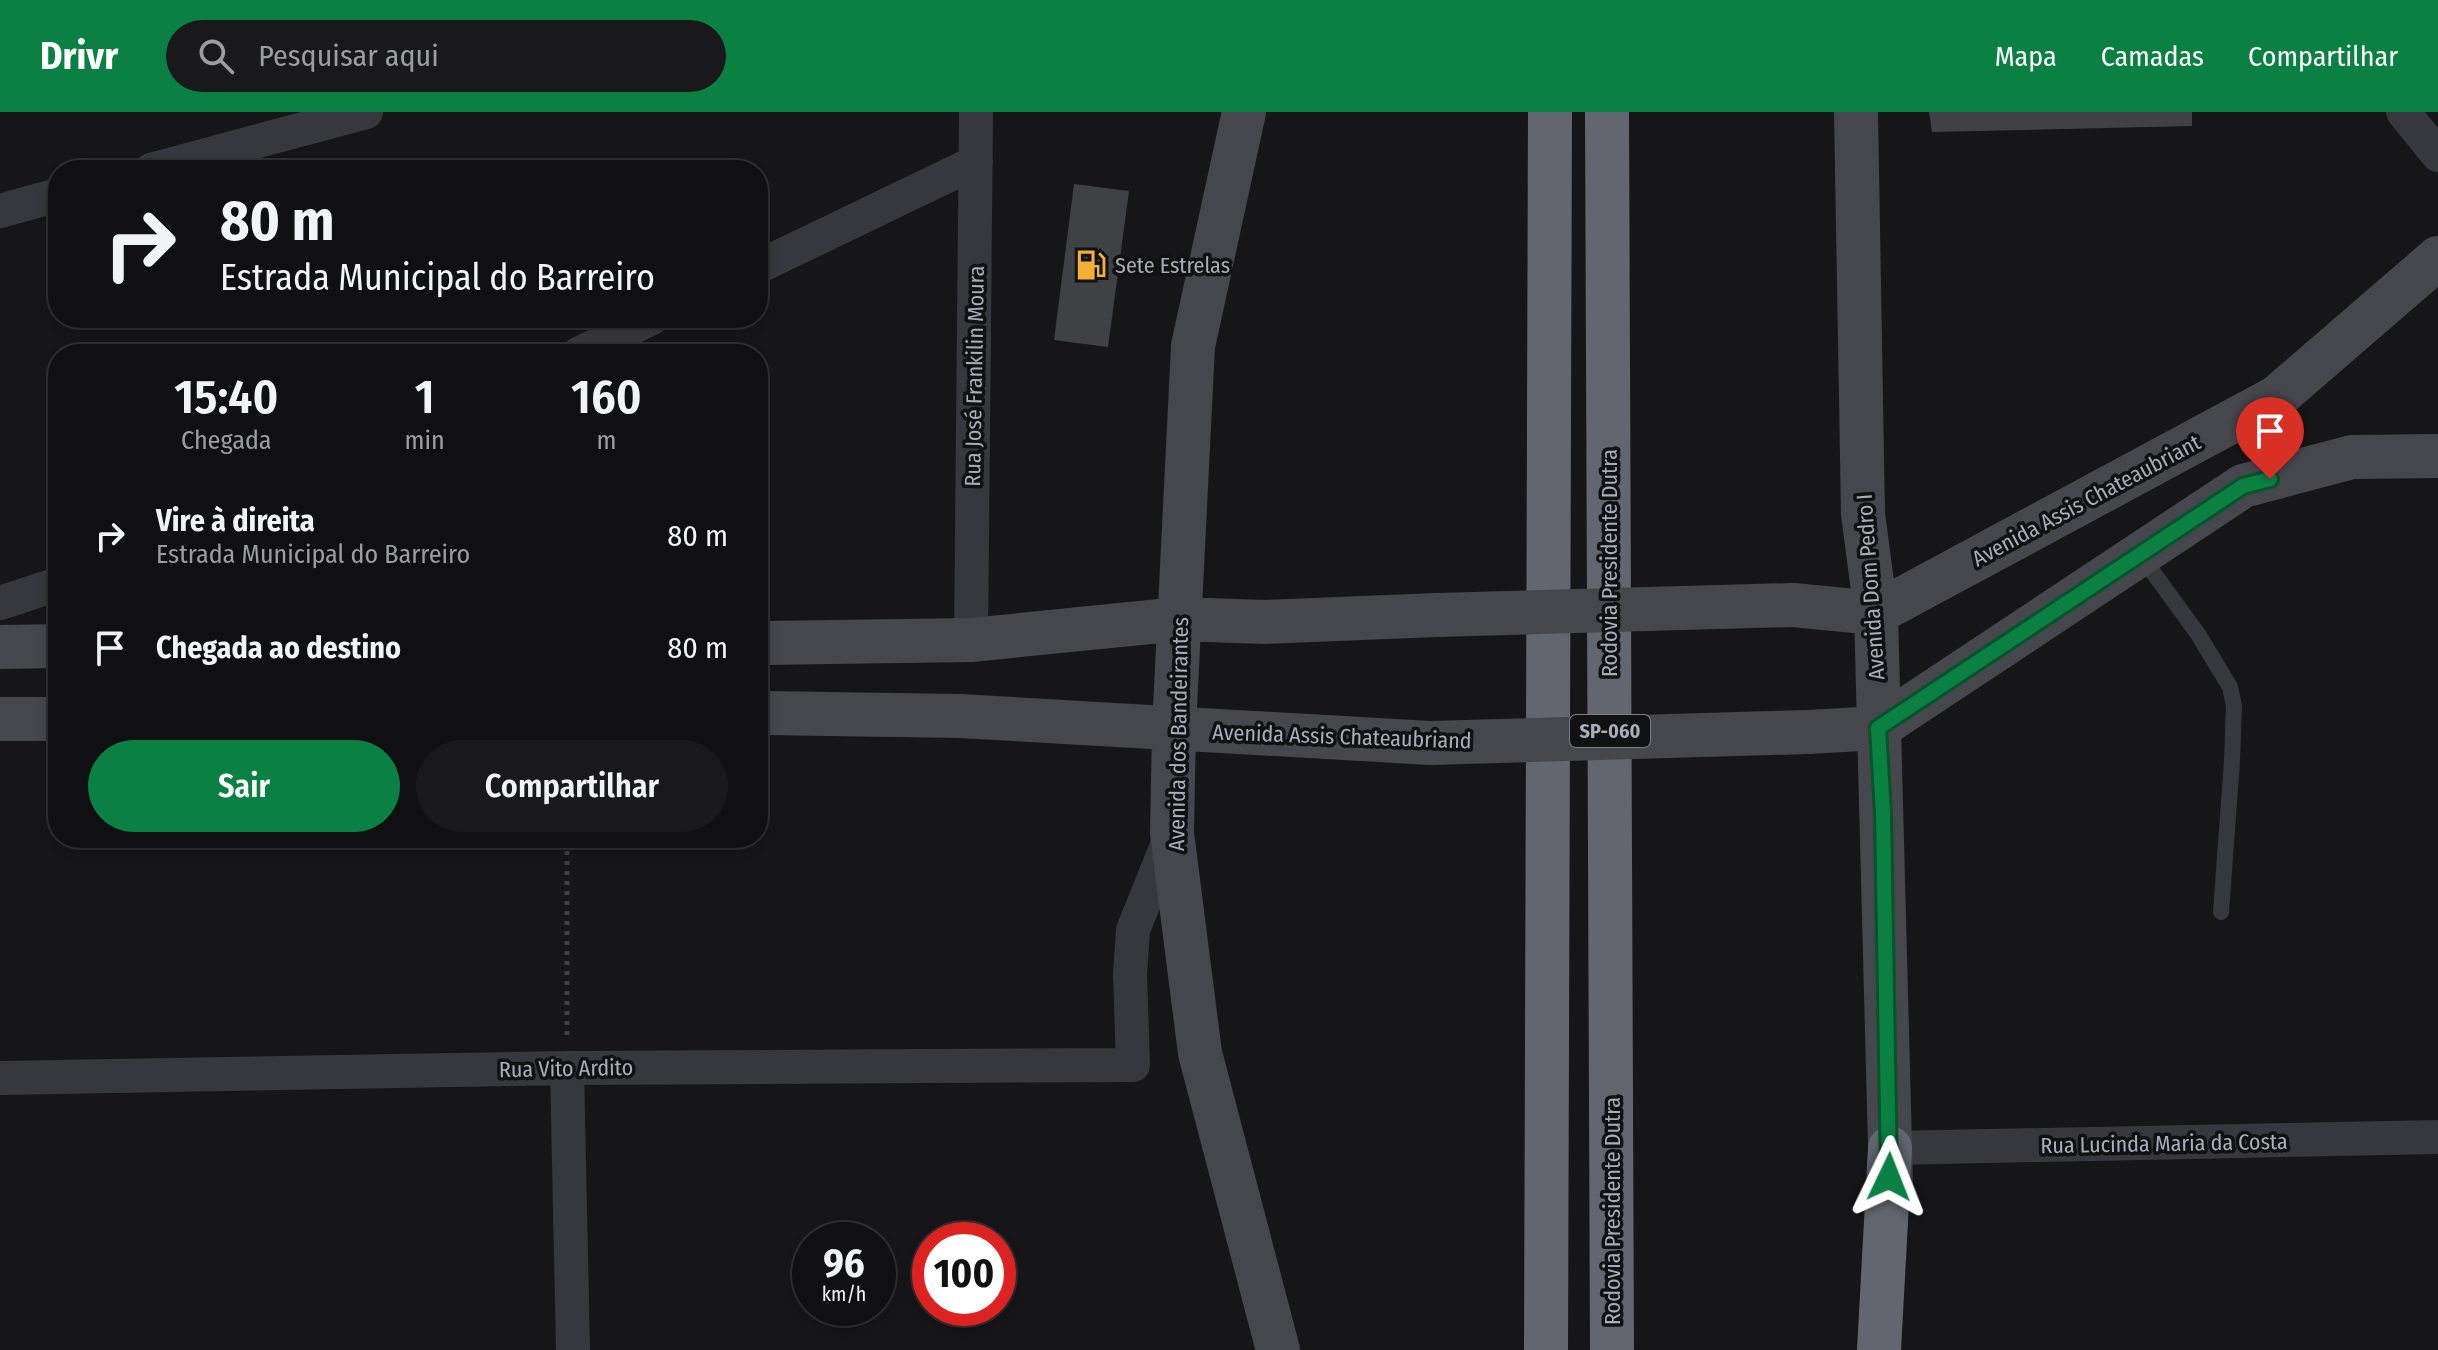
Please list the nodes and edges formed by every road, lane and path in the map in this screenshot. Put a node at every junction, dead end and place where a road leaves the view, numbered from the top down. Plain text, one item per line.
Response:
1 (366, 112) edge
2 (976, 112) edge
3 (1244, 112) edge
4 (1550, 112) edge
5 (1607, 112) edge
6 (1856, 112) edge
7 (2403, 112) edge
8 (2438, 155) edge
9 (188, 160) edge
10 (976, 162) junction
11 (48, 198) edge
12 (0, 211) edge
13 (2438, 258) edge
14 (768, 262) edge
15 (631, 328) edge
16 (599, 344) edge
17 (2438, 456) edge
18 (2141, 554) junction
19 (48, 587) edge
20 (0, 603) edge
21 (1876, 613) junction
22 (1180, 619) junction
23 (971, 640) junction
24 (768, 643) edge
25 (48, 646) edge
26 (0, 647) edge
27 (768, 713) edge
28 (0, 719) edge
29 (48, 719) edge
30 (1174, 728) junction
31 (1878, 728) junction
32 (1172, 833) junction
33 (567, 848) edge
34 (2221, 912) dead end
35 (567, 1068) junction
36 (0, 1078) edge
37 (2438, 1137) edge
38 (1890, 1148) junction
39 (573, 1350) edge
40 (1278, 1350) edge
41 (1546, 1350) edge
42 (1612, 1350) edge
43 (1879, 1350) edge
44 (1897, 1350) edge

1 - 9 street
2 - 10 street, Rua José Frankilin Moura
3 - 22 main road, Avenida dos Bandeirantes
4 - 41 highway, SP-060
5 - 42 highway, Rodovia Presidente Dutra / SP-060
6 - 21 main road, Avenida Dom Pedro I
7 - 8 street
10 - 14 street
10 - 23 street, Rua José Frankilin Moura
11 - 12 street
13 - 21 main road, Avenida Assis Chateaubriant
15 - 16 street
17 - 18 main road
18 - 31 main road
18 - 34 lane
19 - 20 street
21 - 22 main road, bridge
21 - 31 main road, Avenida Dom Pedro I
22 - 23 main road
22 - 30 main road, Avenida dos Bandeirantes
23 - 24 main road
25 - 26 main road
27 - 30 main road, Avenida Assis Chateaubriand
28 - 29 main road
30 - 31 main road, Avenida Assis Chateaubriand, bridge
30 - 32 main road, Avenida dos Bandeirantes
31 - 38 main road, Avenida Dom Pedro I
32 - 35 street, Rua Vito Ardito
32 - 40 main road, Avenida dos Bandeirantes
33 - 35 path
35 - 36 street, Rua Vito Ardito
35 - 39 street
37 - 38 street, Rua Lucinda Maria da Costa
38 - 43 highway
38 - 44 main road, Avenida Dom Pedro I

